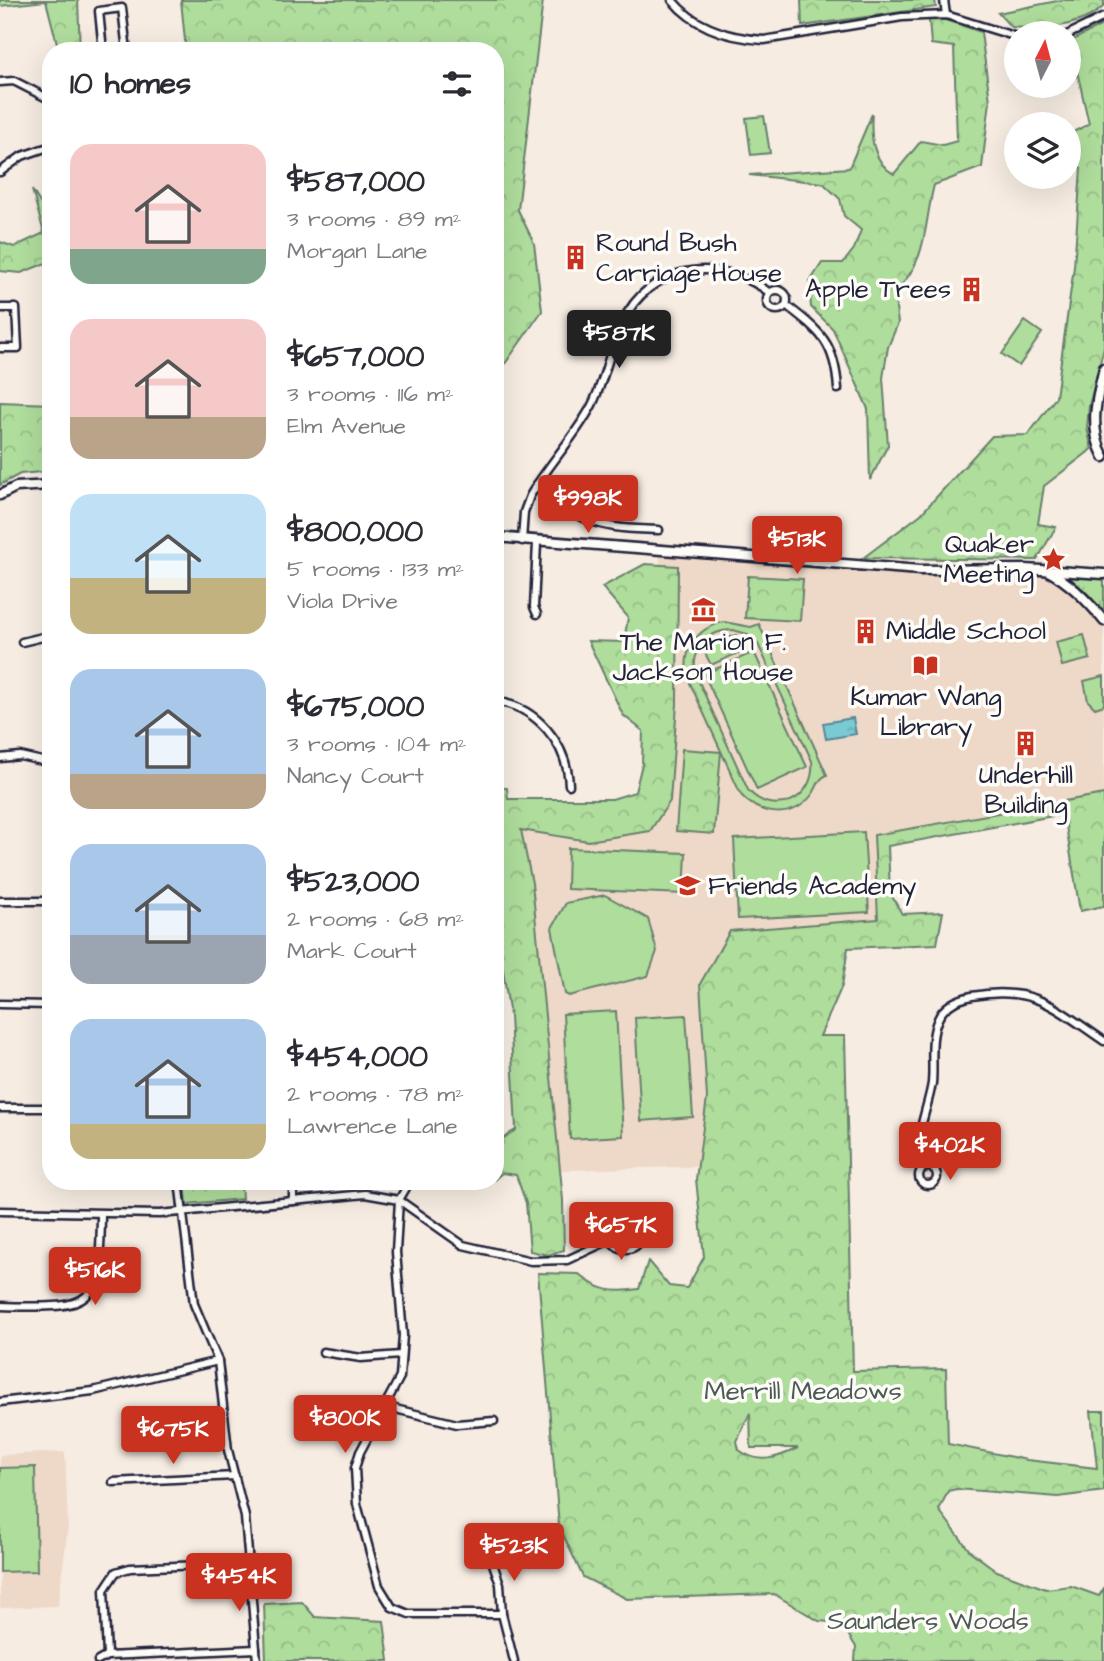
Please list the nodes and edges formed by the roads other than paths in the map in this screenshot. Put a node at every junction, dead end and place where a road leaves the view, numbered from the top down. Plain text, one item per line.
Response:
1 (672, 0) edge
2 (944, 0) edge
3 (946, 15) junction
4 (1104, 17) edge
5 (1082, 28) edge
6 (1004, 33) edge
7 (102, 42) edge
8 (126, 42) edge
9 (0, 82) edge
10 (42, 95) edge
11 (42, 149) edge
12 (0, 172) edge
13 (770, 293) junction
14 (786, 306) junction
15 (0, 309) edge
16 (0, 348) edge
17 (1104, 368) edge
18 (838, 389) dead end
19 (1104, 457) edge
20 (537, 484) junction
21 (42, 486) edge
22 (0, 495) edge
23 (659, 530) dead end
24 (504, 538) edge
25 (522, 541) junction
26 (537, 543) junction
27 (1046, 569) junction
28 (1104, 574) edge
29 (537, 614) dead end
30 (1104, 621) edge
31 (42, 637) edge
32 (22, 642) dead end
33 (504, 704) edge
34 (0, 758) edge
35 (42, 761) edge
36 (569, 785) dead end
37 (0, 901) edge
38 (42, 901) edge
39 (0, 1004) edge
40 (42, 1004) edge
41 (1104, 1041) edge
42 (0, 1108) edge
43 (42, 1108) edge
44 (922, 1168) dead end
45 (180, 1190) edge
46 (293, 1190) edge
47 (405, 1190) edge
48 (400, 1200) junction
49 (293, 1201) junction
50 (0, 1211) edge
51 (182, 1213) junction
52 (101, 1214) junction
53 (610, 1240) junction
54 (0, 1306) edge
55 (323, 1352) dead end
56 (401, 1355) junction
57 (218, 1361) junction
58 (0, 1402) edge
59 (387, 1407) junction
60 (494, 1421) dead end
61 (234, 1476) junction
62 (113, 1482) dead end
63 (491, 1558) dead end
64 (248, 1563) junction
65 (502, 1614) junction
66 (256, 1649) junction
67 (107, 1656) junction
68 (97, 1661) edge
69 (257, 1661) edge
70 (514, 1661) edge

1 - 3 street
2 - 3 street
3 - 6 street
4 - 5 street
7 - 8 street
9 - 10 street
11 - 12 street
13 - 14 street
13 - 14 street
13 - 20 street
14 - 18 street
15 - 16 street
17 - 19 street
20 - 23 street
20 - 25 street
21 - 22 street
24 - 25 street
25 - 26 street
26 - 27 street
26 - 29 street
27 - 28 street
27 - 30 street
31 - 32 street
33 - 36 street
34 - 35 street
37 - 38 street
39 - 40 street
41 - 44 street
42 - 43 street
45 - 51 street
46 - 49 street
47 - 48 street
48 - 49 street
48 - 53 street
48 - 56 street
49 - 51 street
50 - 52 street
51 - 52 street
51 - 57 street
52 - 54 street
53 - 53 street
55 - 56 street
56 - 59 street
57 - 58 street
57 - 61 street
59 - 60 street
59 - 65 street
61 - 62 street
61 - 64 street
63 - 65 street
64 - 66 street
64 - 67 street
65 - 70 street
66 - 67 street
66 - 69 street
67 - 68 street

